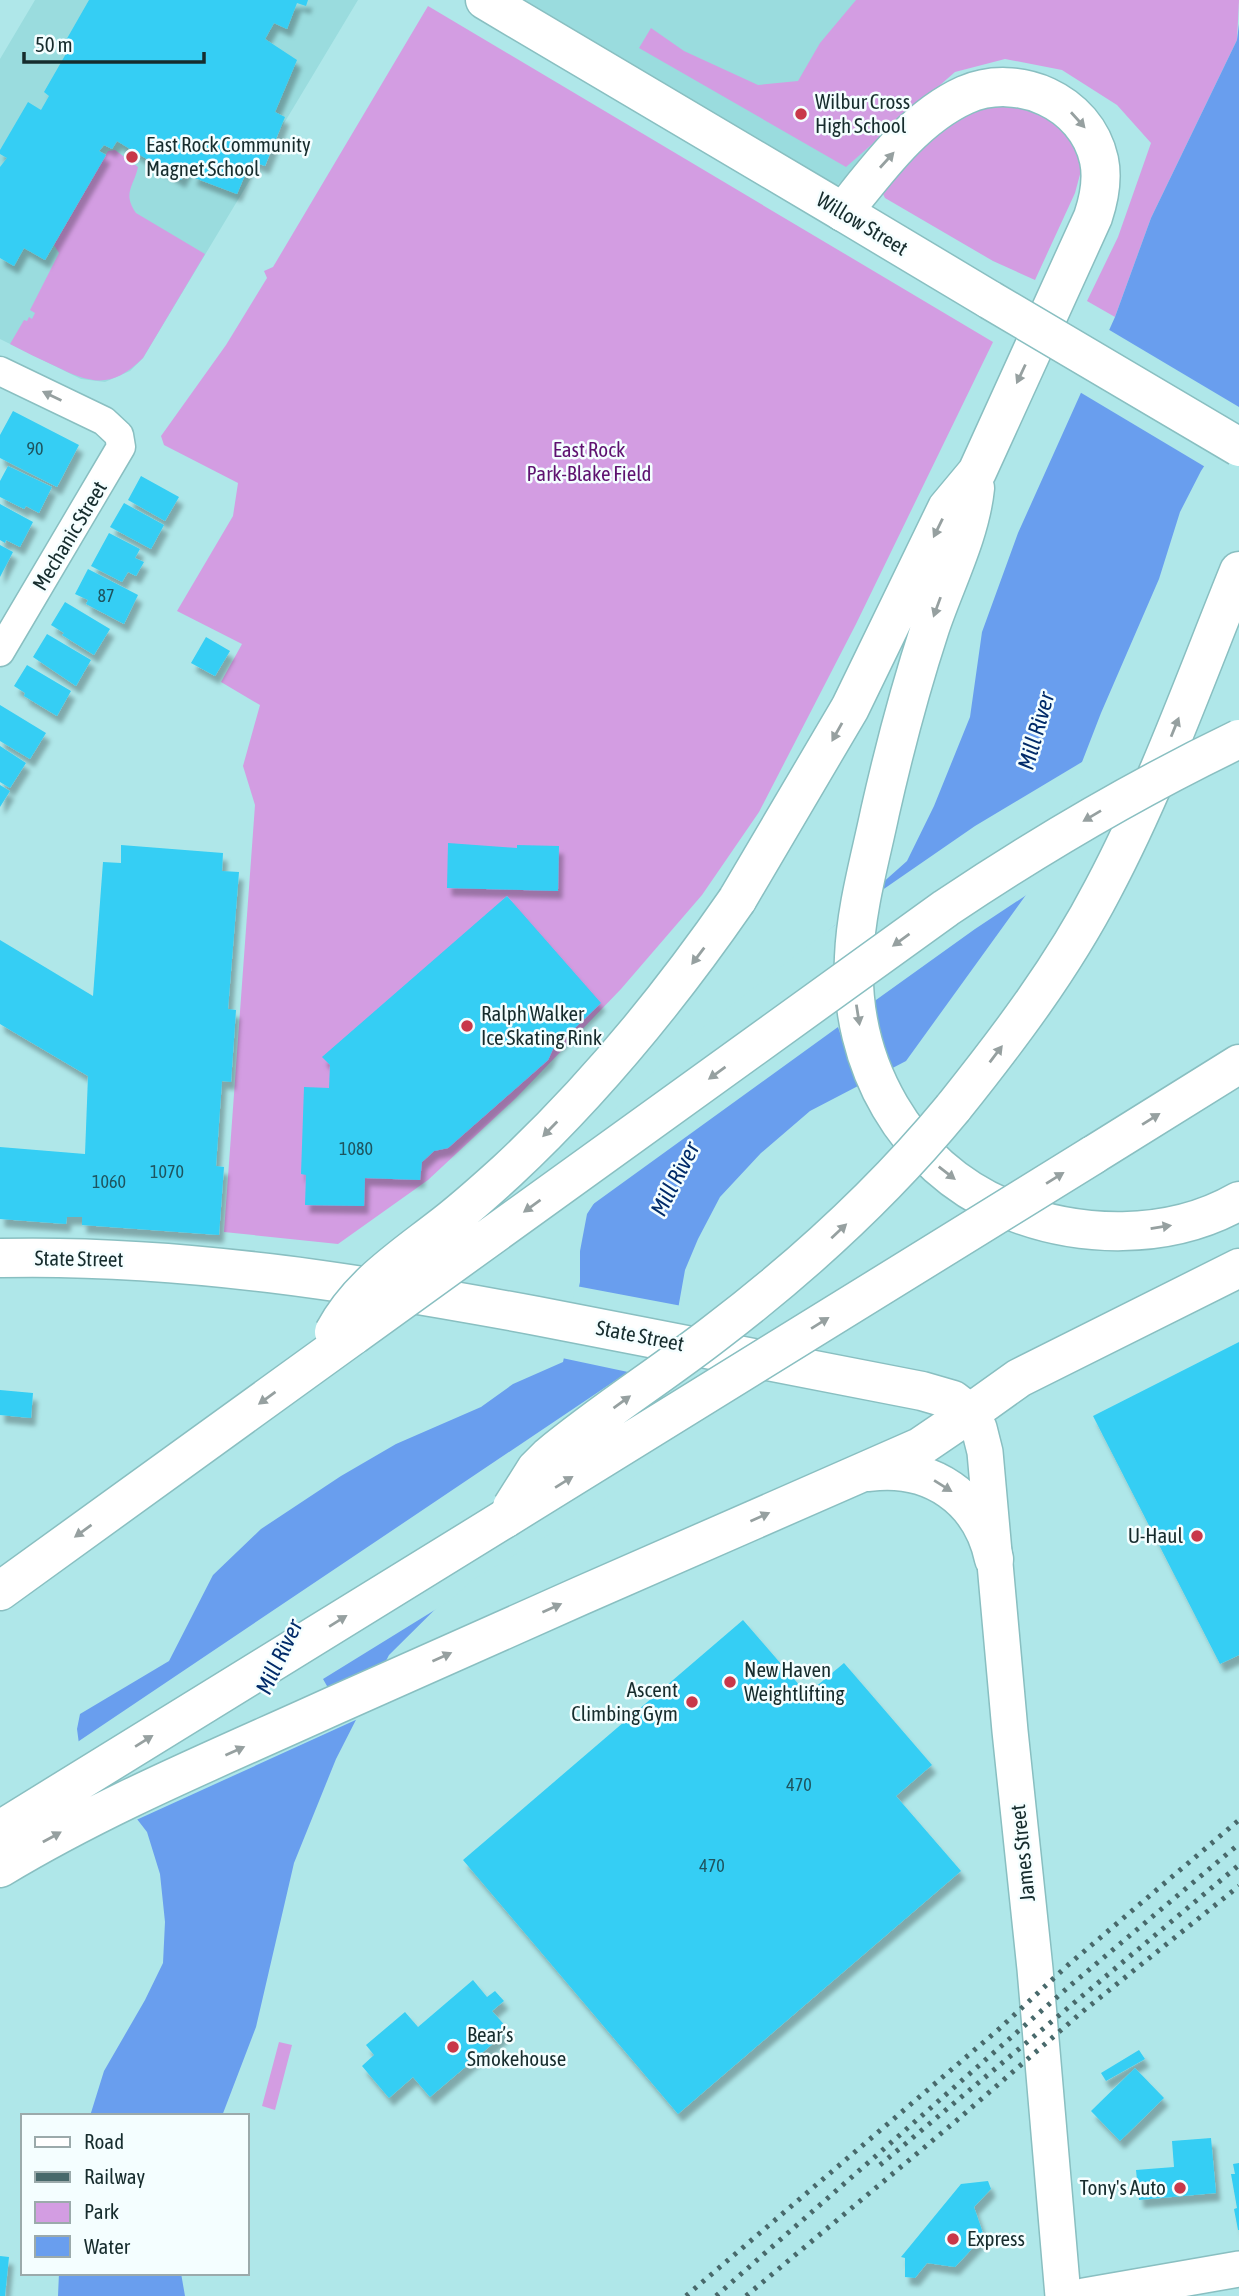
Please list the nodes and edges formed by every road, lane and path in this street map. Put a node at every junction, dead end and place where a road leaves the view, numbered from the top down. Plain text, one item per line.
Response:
1 (485, 0) edge
2 (843, 212) junction
3 (0, 370) edge
4 (1239, 447) edge
5 (976, 472) junction
6 (1239, 571) edge
7 (0, 652) edge
8 (1239, 739) edge
9 (1239, 1064) edge
10 (1239, 1201) edge
11 (0, 1258) edge
12 (1239, 1268) edge
13 (337, 1342) junction
14 (970, 1413) junction
15 (853, 1476) junction
16 (506, 1518) junction
17 (995, 1559) junction
18 (0, 1591) edge
19 (0, 1830) edge
20 (0, 1868) edge
21 (1239, 2269) edge
22 (1063, 2296) edge
23 (1084, 2296) edge

1 - 2 main road, Willow Street
2 - 4 main road, Willow Street, bridge
2 -> 5 main road
7 -> 3 street, Mechanic Street
5 -> 10 main road
5 -> 13 main road, bridge
16 -> 6 main road, bridge
8 -> 13 main road, bridge
16 -> 9 main road, bridge
11 - 14 main road, State Street
12 - 14 main road
13 -> 18 main road
14 - 15 main road
14 - 17 street, James Street
15 -> 17 main road
20 -> 15 main road
19 -> 16 main road
17 - 22 street, James Street
21 - 23 street

